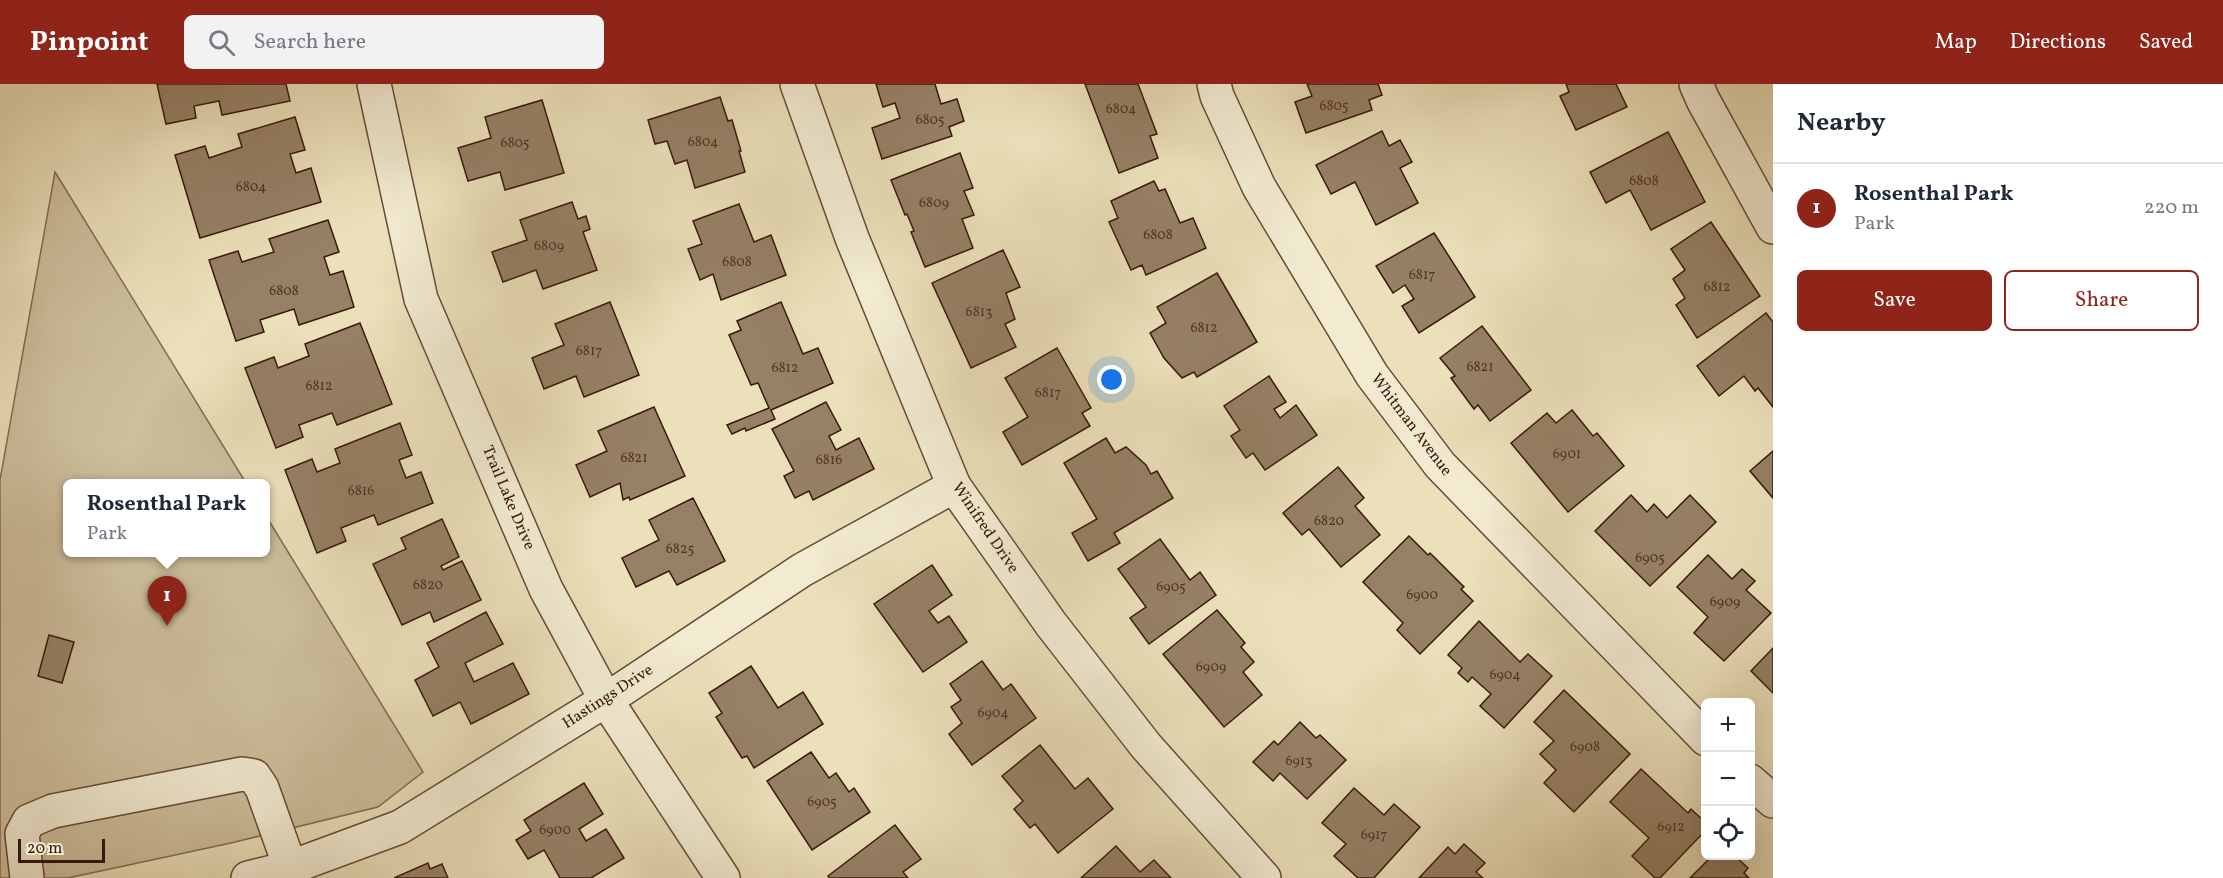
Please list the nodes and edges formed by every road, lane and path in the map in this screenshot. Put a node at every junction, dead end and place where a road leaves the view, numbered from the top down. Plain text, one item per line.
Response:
1 (374, 84) edge
2 (797, 84) edge
3 (1214, 84) edge
4 (1696, 84) edge
5 (1773, 227) edge
6 (954, 486) junction
7 (606, 700) junction
8 (1701, 734) edge
9 (1755, 785) edge
10 (1773, 801) edge
11 (291, 873) edge
12 (27, 878) edge
13 (248, 878) edge
14 (723, 878) edge
15 (1264, 878) edge

1 - 7 street, Trail Lake Drive
2 - 6 street, Winifred Drive
3 - 8 street, Whitman Avenue
4 - 5 street
6 - 7 street, Hastings Drive
6 - 15 street, Winifred Drive
7 - 11 street, Hastings Drive
7 - 14 street, Trail Lake Drive
9 - 10 street
11 - 12 street
11 - 13 street, Hastings Drive

